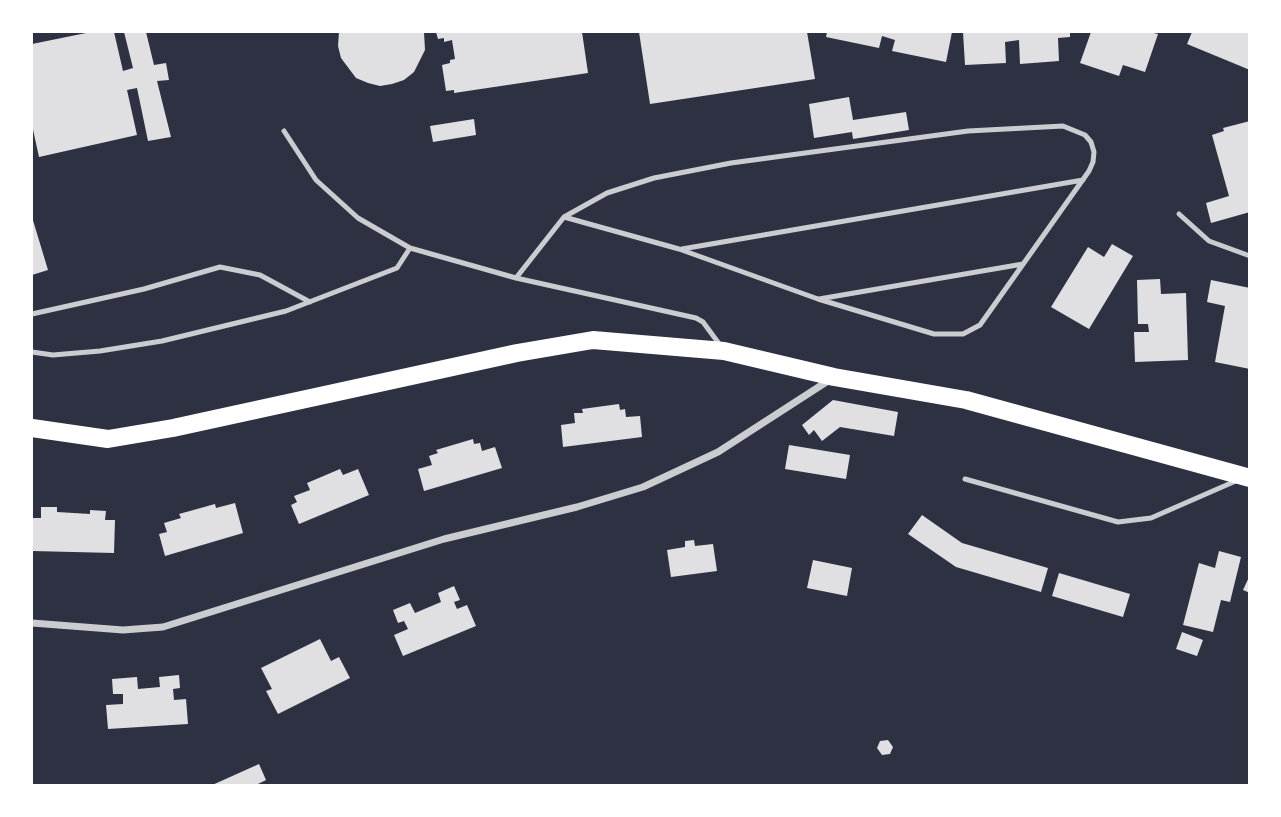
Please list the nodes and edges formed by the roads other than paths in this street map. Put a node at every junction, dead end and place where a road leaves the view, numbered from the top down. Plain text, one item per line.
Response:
1 (284, 131) dead end
2 (1083, 180) junction
3 (1179, 214) dead end
4 (564, 216) junction
5 (410, 248) junction
6 (679, 249) junction
7 (1250, 256) edge
8 (1023, 264) junction
9 (516, 278) junction
10 (818, 299) junction
11 (310, 302) junction
12 (32, 314) edge
13 (724, 351) junction
14 (32, 352) edge
15 (834, 377) junction
16 (32, 428) edge
17 (1247, 478) edge
18 (965, 479) dead end
19 (32, 623) edge

1 - 5 lane
2 - 4 lane
2 - 6 lane
2 - 8 lane
3 - 7 lane
4 - 6 lane
4 - 9 lane
5 - 9 lane
5 - 11 lane
6 - 10 lane
8 - 10 lane
8 - 10 lane
9 - 13 lane
11 - 12 lane
11 - 14 lane
13 - 15 main road
13 - 16 main road
15 - 17 main road
15 - 19 street
17 - 18 lane

